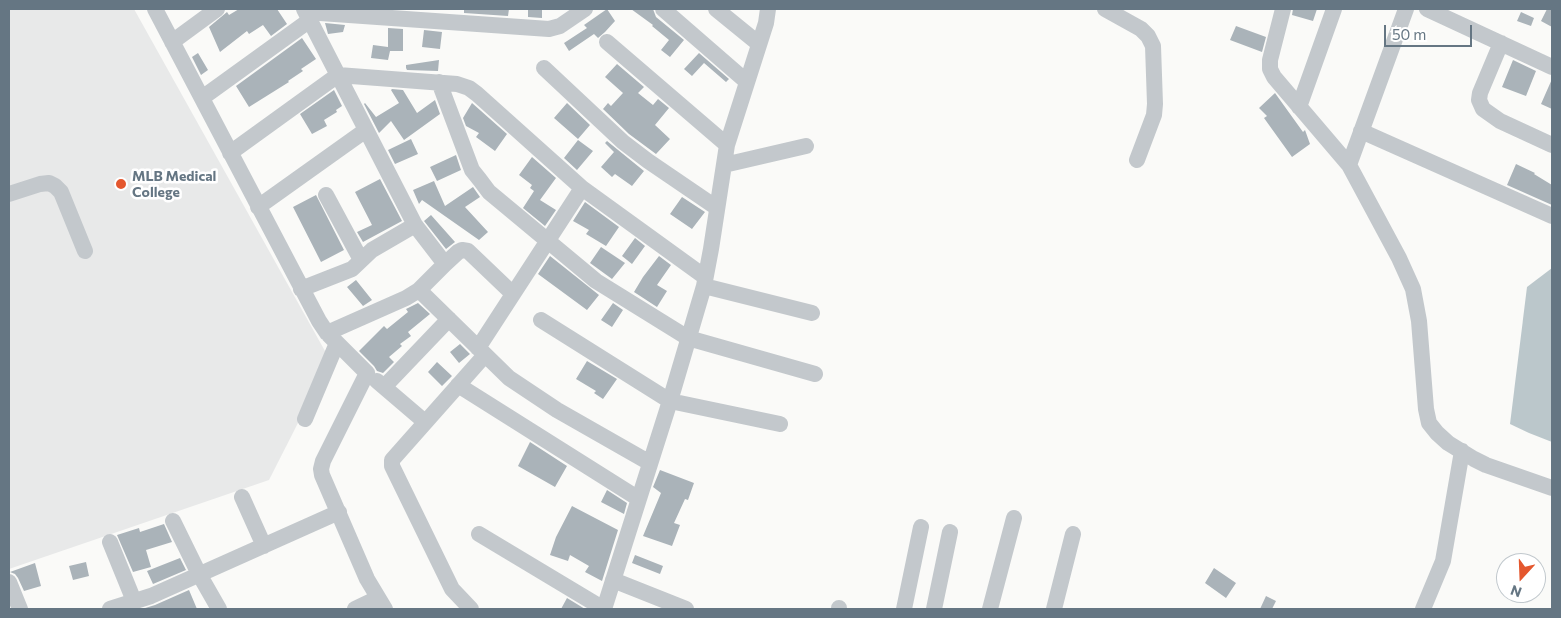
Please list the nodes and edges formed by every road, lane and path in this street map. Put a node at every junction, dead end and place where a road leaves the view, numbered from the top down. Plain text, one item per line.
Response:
1 (155, 9) edge
2 (217, 9) edge
3 (585, 9) edge
4 (663, 9) edge
5 (716, 9) edge
6 (768, 9) edge
7 (1105, 9) edge
8 (1283, 9) edge
9 (1334, 9) edge
10 (1406, 9) edge
11 (1427, 9) edge
12 (306, 14) edge
13 (484, 16) edge
14 (172, 42) junction
15 (608, 42) dead end
16 (1501, 43) junction
17 (759, 44) junction
18 (1552, 67) edge
19 (544, 68) dead end
20 (338, 75) junction
21 (439, 82) junction
22 (747, 82) junction
23 (202, 98) junction
24 (1299, 107) junction
25 (366, 130) junction
26 (1361, 131) junction
27 (727, 144) junction
28 (1552, 144) edge
29 (806, 146) dead end
30 (230, 153) junction
31 (1137, 160) dead end
32 (724, 165) junction
33 (1349, 165) junction
34 (582, 188) junction
35 (9, 194) edge
36 (326, 195) dead end
37 (258, 207) junction
38 (717, 208) junction
39 (1552, 216) edge
40 (415, 225) junction
41 (548, 241) junction
42 (85, 251) dead end
43 (361, 260) junction
44 (446, 264) junction
45 (705, 281) junction
46 (301, 289) junction
47 (418, 290) junction
48 (513, 294) junction
49 (812, 313) dead end
50 (449, 319) junction
51 (542, 320) dead end
52 (332, 338) junction
53 (688, 338) junction
54 (482, 351) junction
55 (367, 373) junction
56 (816, 374) dead end
57 (458, 385) junction
58 (384, 387) junction
59 (670, 401) junction
60 (306, 419) dead end
61 (425, 422) junction
62 (780, 424) dead end
63 (1462, 452) junction
64 (650, 463) junction
65 (1552, 488) edge
66 (242, 497) dead end
67 (639, 499) junction
68 (339, 512) junction
69 (1014, 518) dead end
70 (173, 521) dead end
71 (920, 527) dead end
72 (950, 532) dead end
73 (479, 534) dead end
74 (1073, 534) dead end
75 (110, 542) dead end
76 (264, 546) junction
77 (200, 574) junction
78 (613, 580) junction
79 (9, 582) edge
80 (134, 601) junction
81 (381, 604) edge
82 (20, 609) edge
83 (110, 609) edge
84 (219, 609) edge
85 (355, 609) edge
86 (471, 609) edge
87 (604, 609) edge
88 (686, 609) edge
89 (904, 609) edge
90 (934, 609) edge
91 (990, 609) edge
92 (1054, 609) edge
93 (1423, 609) edge

1 - 14 street
2 - 14 street
3 - 13 street
4 - 22 street
5 - 17 street
6 - 17 street
7 - 31 street
8 - 24 street
9 - 24 street
10 - 26 street
11 - 16 street
12 - 13 street
12 - 20 street
12 - 23 street
14 - 23 street
15 - 27 street
16 - 18 street
16 - 28 street
17 - 22 street
19 - 38 street
20 - 21 street
20 - 25 street
20 - 30 street
21 - 34 street
21 - 41 street
22 - 27 street
23 - 30 street
24 - 33 street
25 - 37 street
25 - 40 street
26 - 33 street
26 - 39 street
27 - 32 street
29 - 32 street
30 - 37 street
32 - 38 street
33 - 63 street
34 - 41 street
34 - 45 street
35 - 42 street
36 - 43 street
37 - 46 street
38 - 45 street
40 - 43 street
40 - 44 street
41 - 48 street
41 - 53 street
43 - 46 street
44 - 47 street
44 - 48 street
45 - 49 street
45 - 53 street
46 - 52 street
47 - 50 street
47 - 52 street
48 - 54 street
50 - 54 street
50 - 58 street
51 - 59 street
52 - 55 street
52 - 60 street
53 - 56 street
53 - 59 street
54 - 57 street
54 - 64 street
55 - 58 street
55 - 68 street
57 - 61 street
57 - 67 street
58 - 61 street
59 - 62 street
59 - 64 street
61 - 86 street
63 - 65 street
63 - 93 street
64 - 67 street
66 - 76 street
67 - 78 street
68 - 76 street
68 - 81 street
69 - 91 street
70 - 77 street
71 - 89 street
72 - 90 street
73 - 87 street
74 - 92 street
75 - 80 street
76 - 77 street
77 - 80 street
77 - 84 street
78 - 87 street
78 - 88 street
79 - 82 street
80 - 83 street
81 - 85 street

